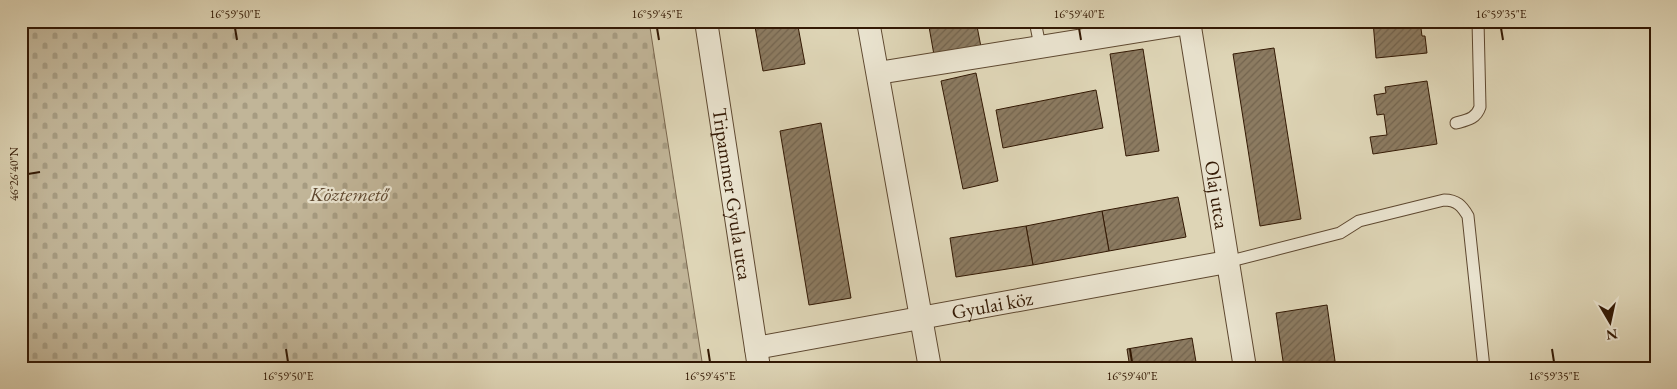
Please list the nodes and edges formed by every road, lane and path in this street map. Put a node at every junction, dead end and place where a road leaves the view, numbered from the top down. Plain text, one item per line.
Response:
1 (706, 21) edge
2 (868, 21) edge
3 (1035, 21) edge
4 (1478, 21) edge
5 (1189, 22) edge
6 (1040, 46) junction
7 (878, 73) junction
8 (1456, 123) dead end
9 (1227, 262) junction
10 (921, 318) junction
11 (758, 358) edge
12 (930, 368) edge
13 (1245, 368) edge
14 (1484, 368) edge

1 - 11 street, Tripammer Gyula utca
2 - 7 street
3 - 6 lane
4 - 8 lane
5 - 6 street, Olaj utca
5 - 9 street, Olaj utca
6 - 7 street, Olaj utca
7 - 10 street
9 - 10 street, Gyulai köz
9 - 13 street, Olaj utca
9 - 14 lane
10 - 11 street, Gyulai köz
10 - 12 street

